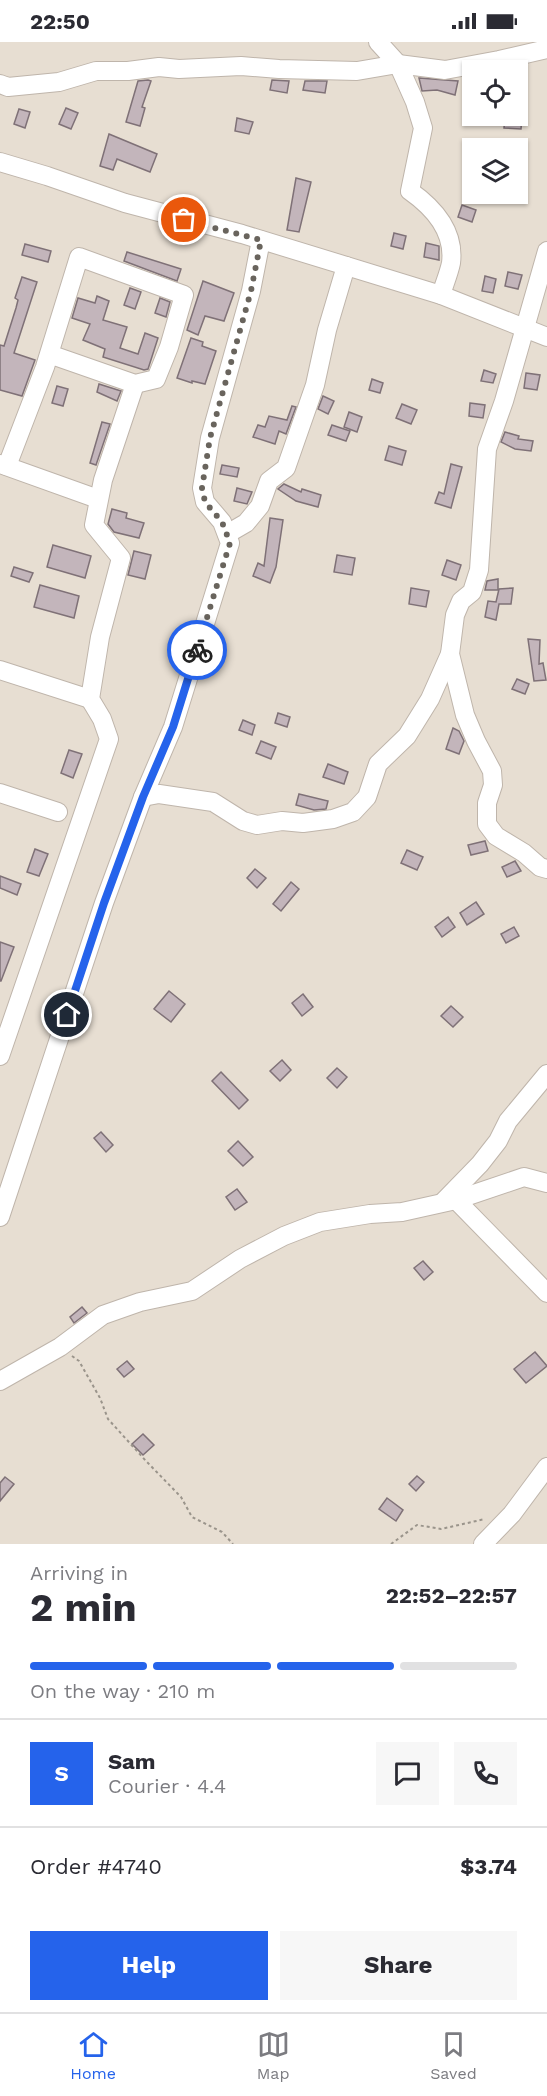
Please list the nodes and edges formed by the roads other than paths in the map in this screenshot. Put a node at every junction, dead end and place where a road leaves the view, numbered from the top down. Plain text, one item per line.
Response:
1 (378, 42) edge
2 (547, 49) edge
3 (398, 64) junction
4 (0, 84) edge
5 (0, 162) edge
6 (261, 240) junction
7 (547, 251) edge
8 (345, 266) junction
9 (441, 295) junction
10 (526, 328) junction
11 (547, 337) edge
12 (49, 354) junction
13 (135, 384) junction
14 (4, 465) edge
15 (98, 500) junction
16 (227, 534) junction
17 (450, 654) junction
18 (0, 670) edge
19 (90, 699) junction
20 (0, 794) edge
21 (143, 797) junction
22 (58, 813) dead end
23 (547, 869) edge
24 (0, 1055) edge
25 (547, 1074) edge
26 (547, 1183) edge
27 (450, 1200) junction
28 (0, 1217) edge
29 (547, 1293) edge
30 (0, 1381) edge
31 (547, 1467) edge
32 (483, 1544) edge

1 - 3 street
2 - 3 street
3 - 4 street
3 - 9 street
5 - 6 street
6 - 8 street
6 - 16 street
7 - 10 street
8 - 9 street
8 - 16 street
9 - 10 street
10 - 11 street
10 - 17 street
12 - 13 street
12 - 13 street
12 - 14 street
13 - 15 street
14 - 15 street
15 - 19 street
16 - 21 street
17 - 21 street
17 - 23 street
18 - 19 street
19 - 24 street
20 - 22 street
21 - 28 street
25 - 27 street
26 - 27 street
27 - 29 street
27 - 30 street
31 - 32 street

